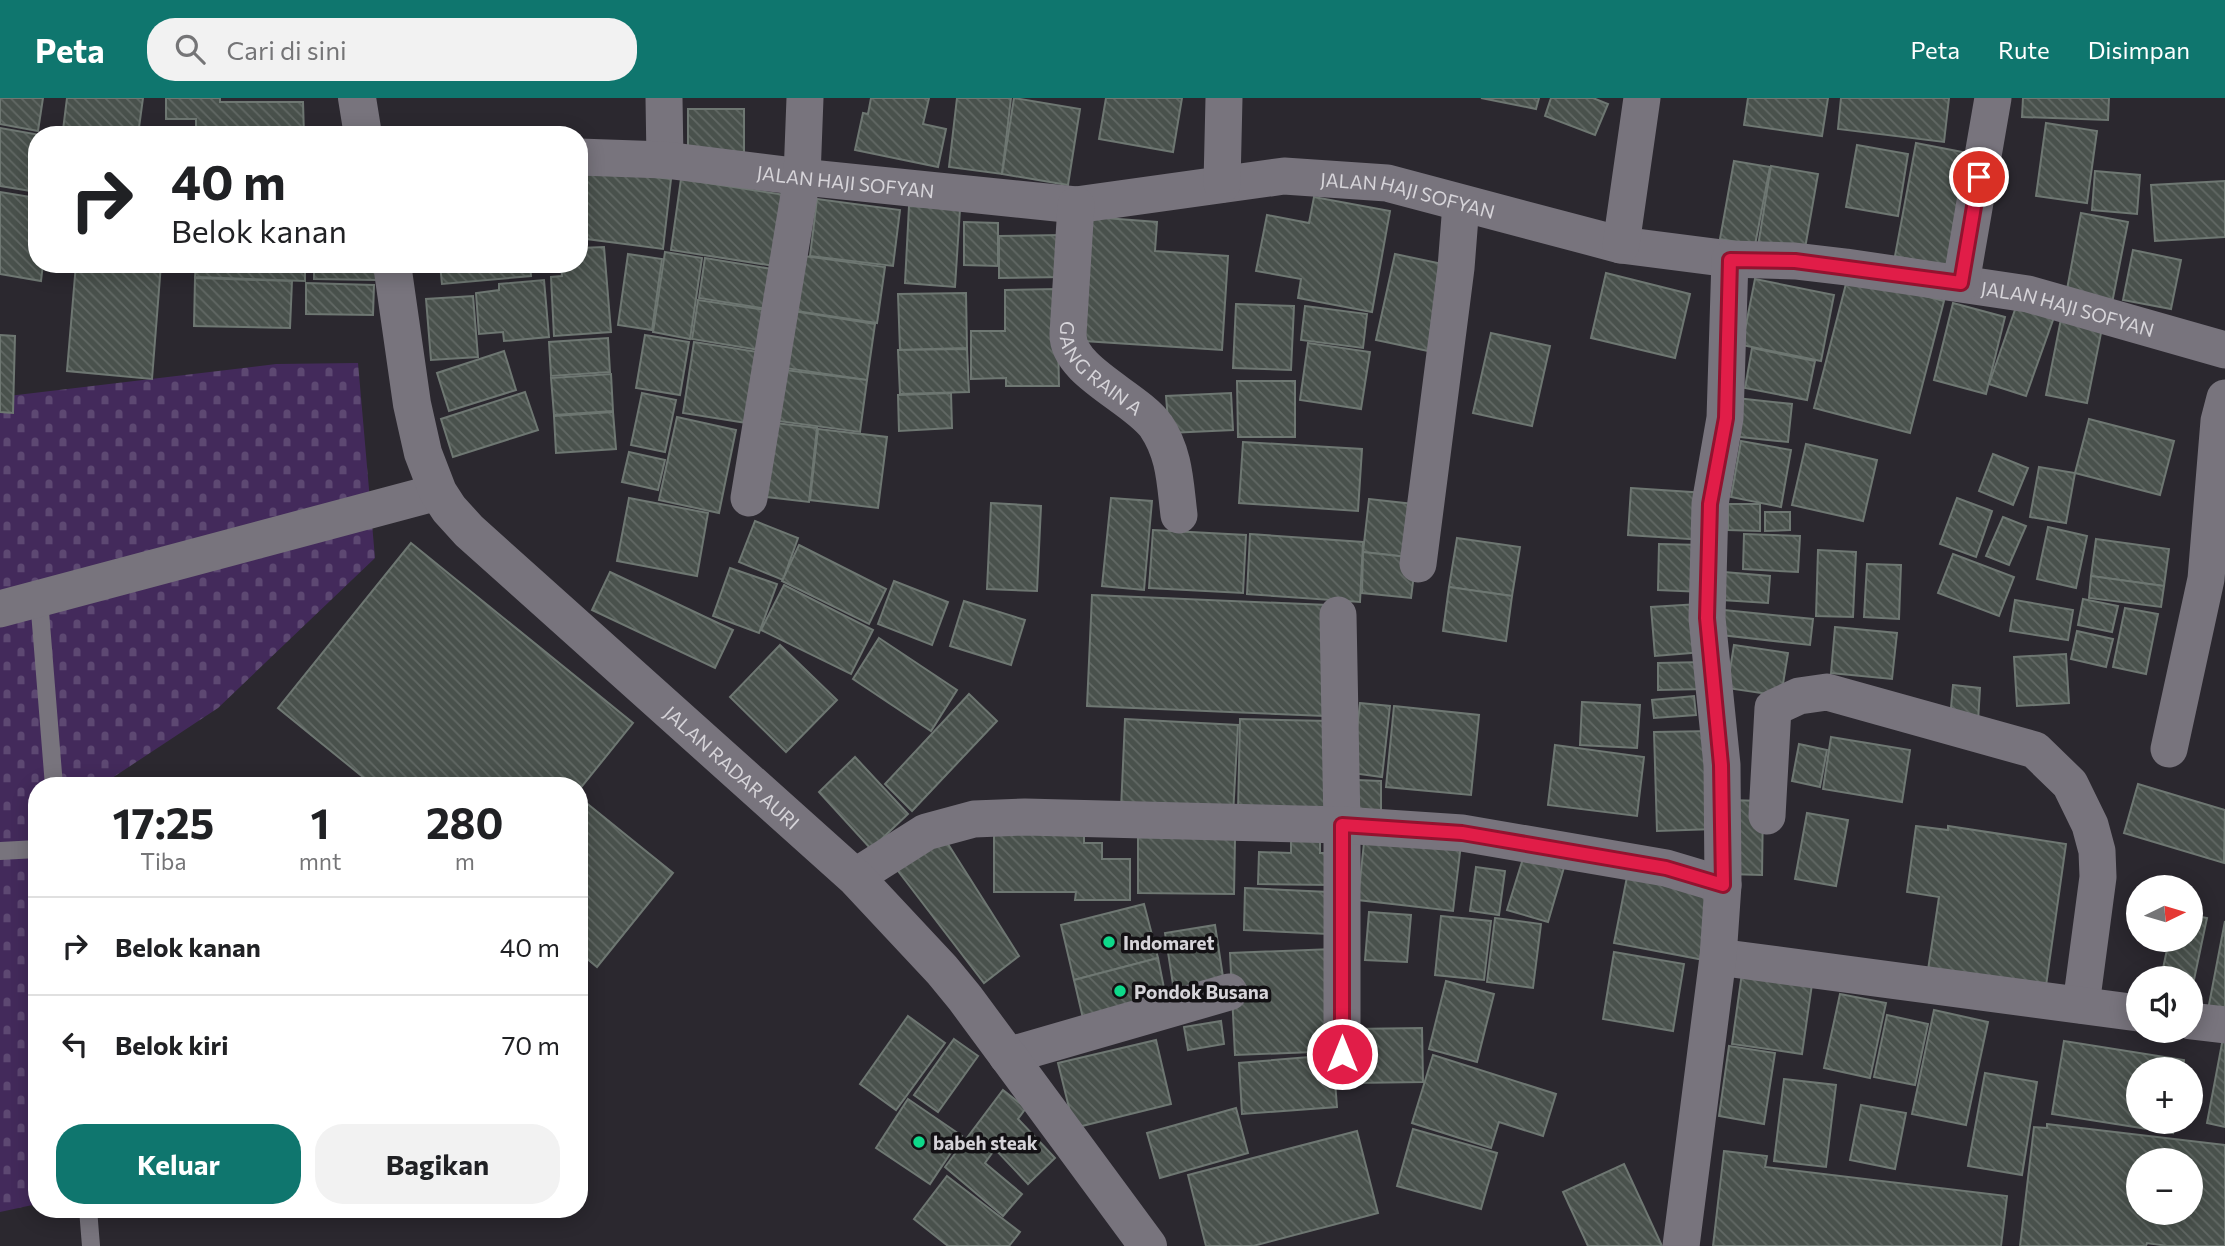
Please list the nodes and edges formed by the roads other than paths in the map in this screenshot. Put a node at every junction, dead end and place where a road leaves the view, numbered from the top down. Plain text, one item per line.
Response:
1 (357, 98) edge
2 (664, 98) edge
3 (805, 98) edge
4 (1224, 98) edge
5 (1642, 98) edge
6 (1993, 98) edge
7 (362, 126) edge
8 (588, 157) edge
9 (665, 160) junction
10 (802, 177) junction
11 (1222, 184) junction
12 (1461, 204) junction
13 (1076, 205) junction
14 (1621, 245) junction
15 (1730, 260) junction
16 (393, 273) edge
17 (1961, 283) junction
18 (2225, 350) edge
19 (2225, 398) edge
20 (438, 492) junction
21 (749, 498) dead end
22 (1179, 515) dead end
23 (1418, 564) dead end
24 (39, 599) junction
25 (0, 609) edge
26 (1338, 615) dead end
27 (2169, 749) dead end
28 (53, 777) edge
29 (1766, 816) dead end
30 (1342, 825) junction
31 (28, 849) edge
32 (0, 851) edge
33 (855, 877) junction
34 (1723, 885) junction
35 (1718, 957) junction
36 (1228, 992) dead end
37 (2081, 1006) junction
38 (2126, 1012) edge
39 (2203, 1022) edge
40 (2225, 1025) edge
41 (1342, 1054) dead end
42 (1007, 1056) junction
43 (89, 1218) edge
44 (91, 1246) edge
45 (1148, 1246) edge
46 (1681, 1246) edge

1 - 7 main road
2 - 9 street
3 - 10 street
4 - 11 street
5 - 14 street
6 - 17 street
8 - 9 street, JALAN HAJI SOFYAN
9 - 10 street, JALAN HAJI SOFYAN
10 - 13 street, JALAN HAJI SOFYAN
10 - 21 street
11 - 12 street, JALAN HAJI SOFYAN
11 - 13 street, JALAN HAJI SOFYAN
12 - 14 street, JALAN HAJI SOFYAN
12 - 23 street
13 - 22 street, GANG RAIN A
14 - 15 street, JALAN HAJI SOFYAN
15 - 17 street, JALAN HAJI SOFYAN
15 - 34 street
16 - 20 main road, JALAN RADAR AURI
17 - 18 street, JALAN HAJI SOFYAN
19 - 27 street
20 - 24 street
20 - 33 main road, JALAN RADAR AURI
24 - 25 street
24 - 28 lane
26 - 30 street
29 - 37 street
30 - 33 street
30 - 34 street
30 - 41 street
31 - 32 lane
33 - 42 main road, JALAN RADAR AURI
34 - 35 street
35 - 37 street
35 - 46 street
36 - 42 street
37 - 38 street
39 - 40 street
42 - 45 main road, JALAN RADAR AURI
43 - 44 lane

